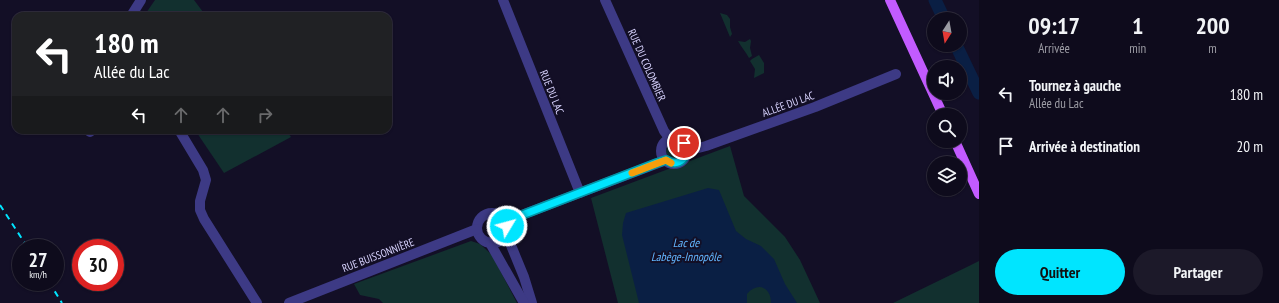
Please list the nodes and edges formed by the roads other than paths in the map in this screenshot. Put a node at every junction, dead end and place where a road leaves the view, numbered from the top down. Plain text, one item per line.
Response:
1 (141, 0) edge
2 (503, 0) edge
3 (605, 0) edge
4 (890, 0) edge
5 (134, 12) edge
6 (896, 74) dead end
7 (940, 108) edge
8 (181, 134) edge
9 (670, 139) junction
10 (958, 148) edge
11 (687, 151) junction
12 (666, 160) junction
13 (580, 193) junction
14 (979, 194) edge
15 (506, 221) junction
16 (477, 229) junction
17 (506, 234) junction
18 (490, 243) junction
19 (256, 303) edge
20 (289, 303) edge
21 (524, 303) edge
22 (532, 303) edge

1 - 5 street
2 - 13 street, RUE DU LAC
3 - 9 street, RUE DU COLOMBIER
4 - 7 main road
6 - 11 street, ALLÉE DU LAC
8 - 19 street
9 - 11 street
9 - 12 street
10 - 14 main road
11 - 12 street, ALLÉE DU LAC
12 - 13 street, ALLÉE DU LAC
13 - 15 street, ALLÉE DU LAC
15 - 16 street
15 - 17 street
16 - 18 street
16 - 20 street, RUE BUISSONNIÈRE
17 - 18 street
17 - 22 street
18 - 21 street

